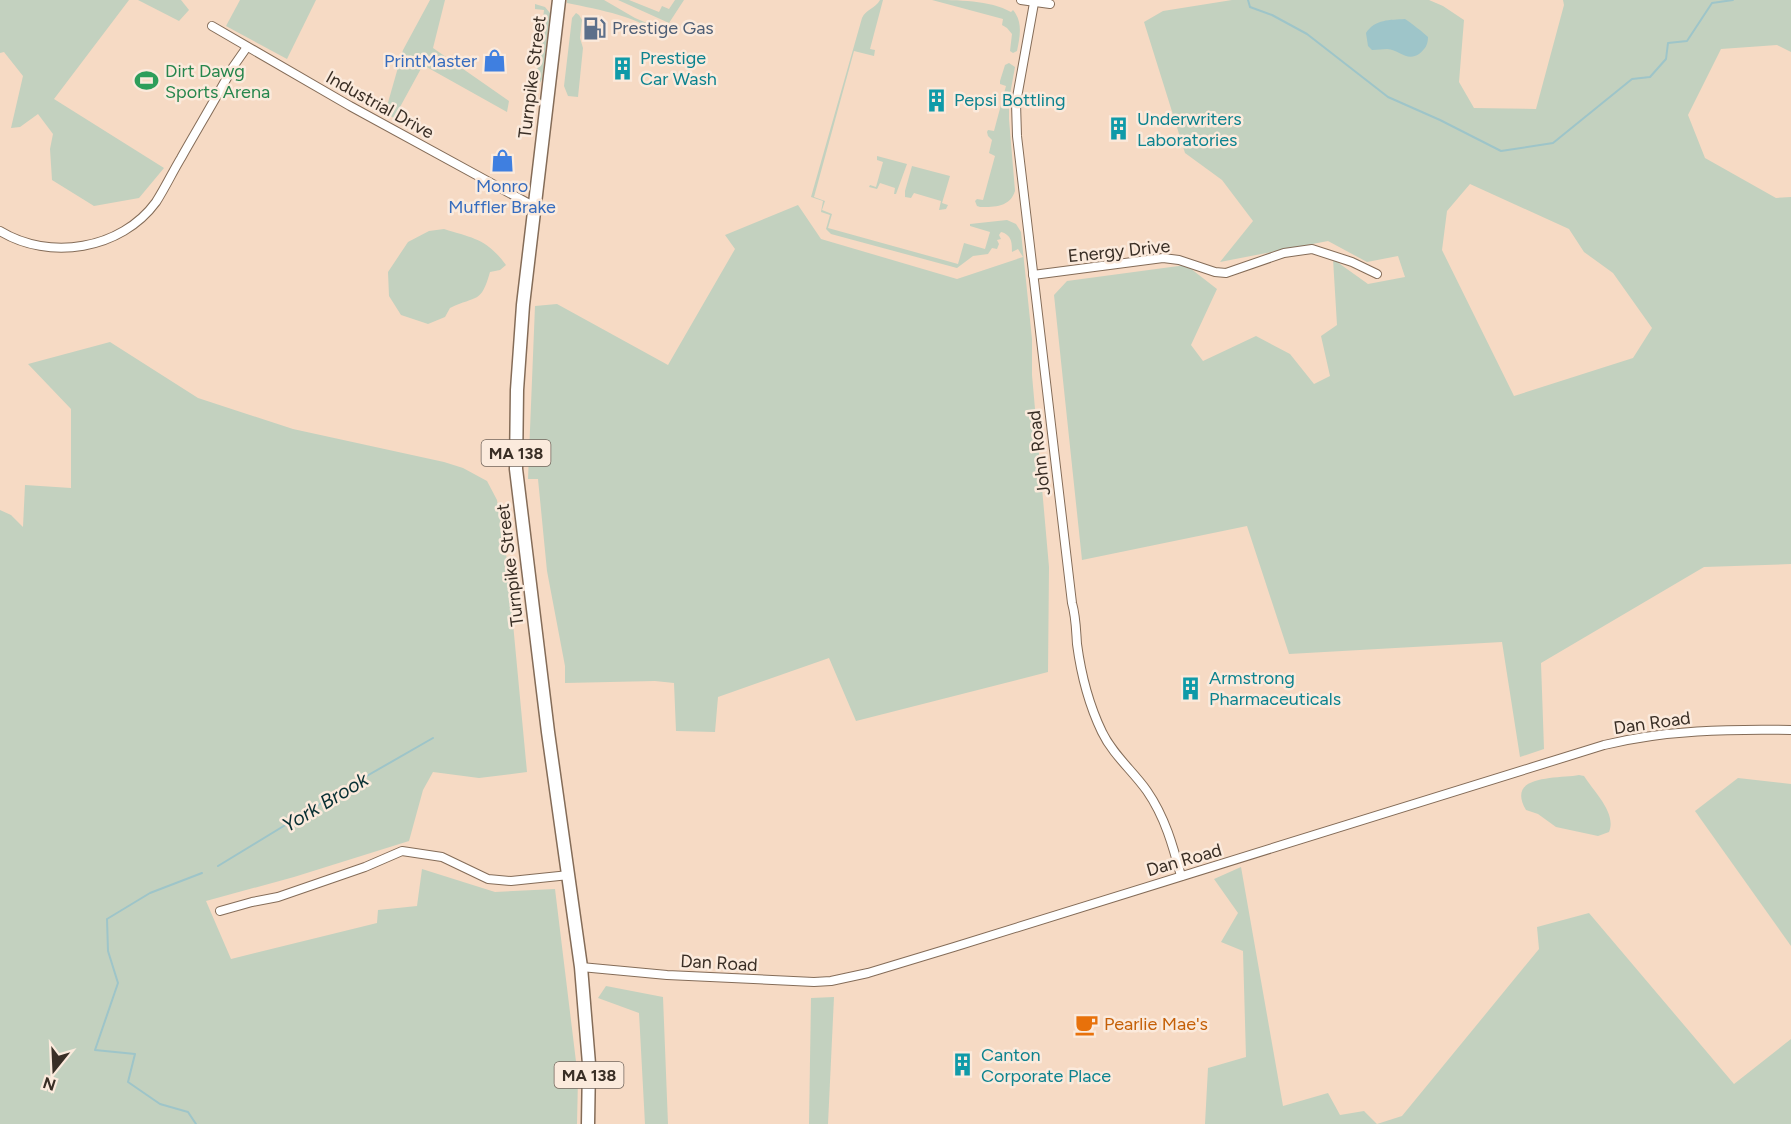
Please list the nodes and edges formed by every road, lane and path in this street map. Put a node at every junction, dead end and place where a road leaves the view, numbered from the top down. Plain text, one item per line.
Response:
1 (559, 0) edge
2 (1022, 0) edge
3 (1034, 3) junction
4 (1050, 4) dead end
5 (212, 26) dead end
6 (247, 47) junction
7 (535, 207) junction
8 (0, 231) edge
9 (1377, 274) dead end
10 (1033, 275) junction
11 (1791, 730) edge
12 (569, 876) junction
13 (1181, 876) junction
14 (220, 911) dead end
15 (581, 967) junction
16 (588, 1124) edge

1 - 7 main road, Turnpike Street / MA 138
2 - 3 street
3 - 4 street
3 - 10 street, John Road
5 - 6 street, Industrial Drive
6 - 7 street, Industrial Drive
6 - 8 street
7 - 12 main road, Turnpike Street / MA 138
9 - 10 street, Energy Drive
10 - 13 street, John Road
11 - 13 street, Dan Road
12 - 14 street
12 - 15 main road, Turnpike Street / MA 138
13 - 15 street, Dan Road
15 - 16 main road, Turnpike Street / MA 138

